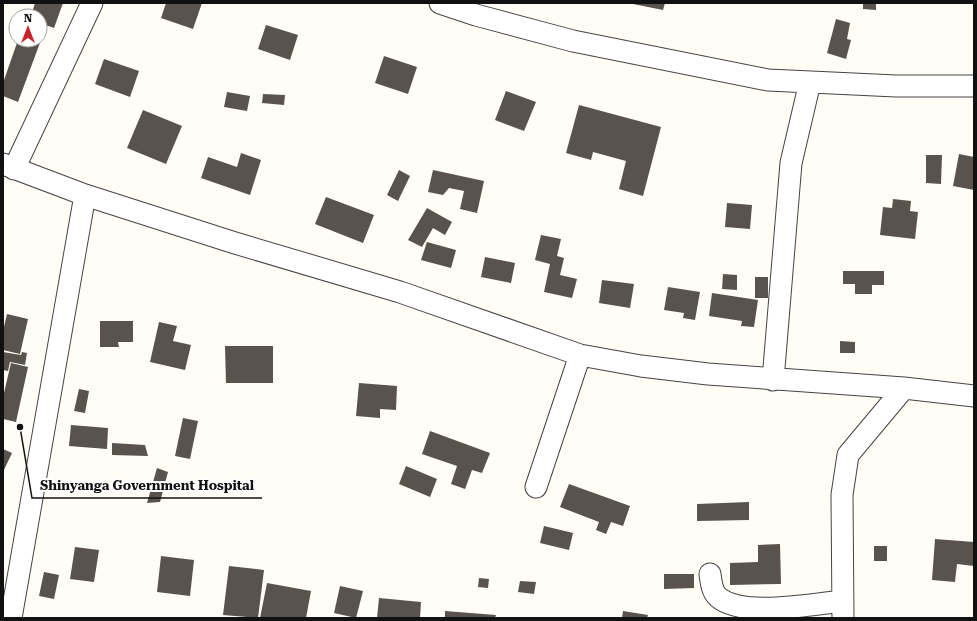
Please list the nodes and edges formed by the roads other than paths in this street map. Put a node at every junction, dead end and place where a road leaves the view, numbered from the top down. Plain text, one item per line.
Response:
1 (92, 3) edge
2 (440, 3) edge
3 (810, 82) junction
4 (974, 86) edge
5 (9, 167) edge
6 (84, 195) junction
7 (580, 356) junction
8 (773, 380) junction
9 (904, 388) junction
10 (974, 396) edge
11 (536, 487) dead end
12 (710, 574) dead end
13 (843, 609) edge
14 (11, 618) edge

1 - 5 street
2 - 3 street
3 - 4 street
3 - 8 street
5 - 6 street
6 - 7 street
6 - 14 street
7 - 8 street
7 - 11 street
8 - 9 street
9 - 10 street
9 - 13 street
12 - 13 street

